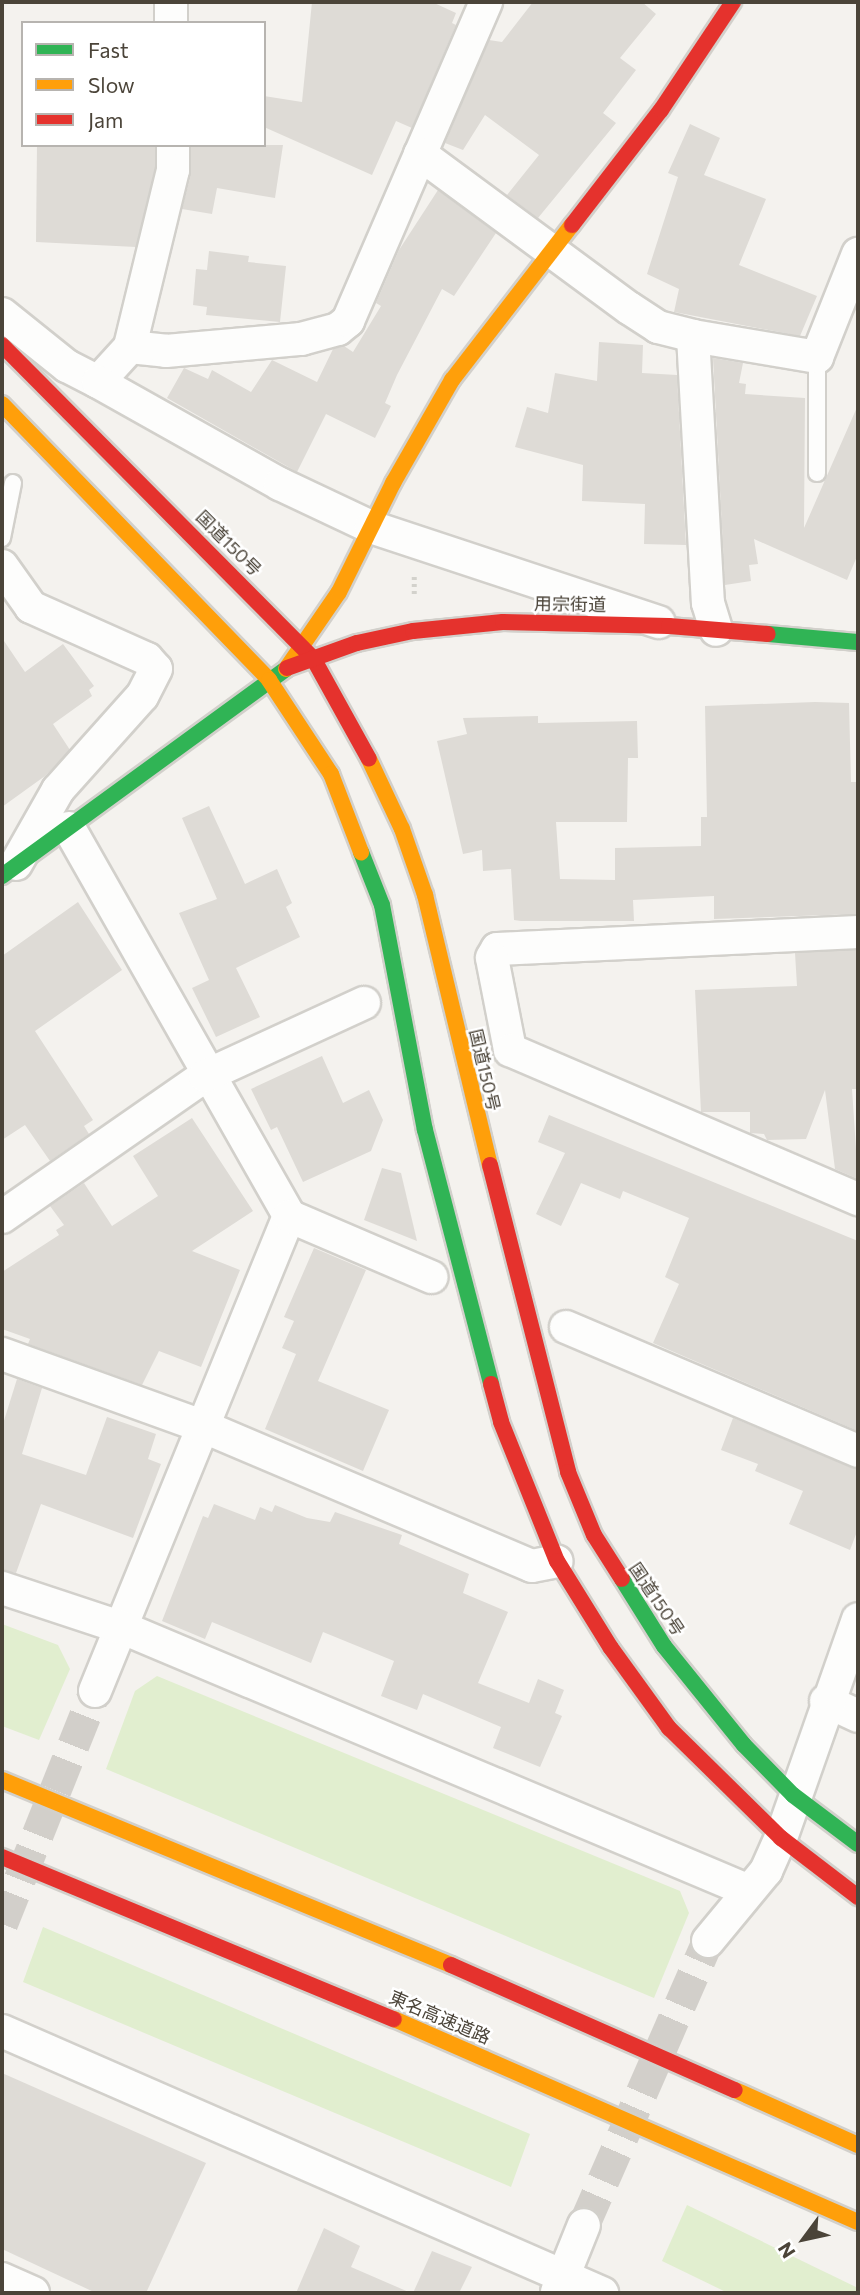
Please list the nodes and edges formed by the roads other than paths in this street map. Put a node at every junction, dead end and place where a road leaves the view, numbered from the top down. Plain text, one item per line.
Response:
1 (171, 2) edge
2 (733, 2) edge
3 (477, 5) edge
4 (171, 21) edge
5 (173, 147) edge
6 (420, 155) junction
7 (552, 253) junction
8 (858, 254) edge
9 (2, 314) edge
10 (693, 335) junction
11 (2, 345) edge
12 (130, 347) junction
13 (817, 357) junction
14 (98, 382) junction
15 (2, 404) edge
16 (817, 473) dead end
17 (13, 483) dead end
18 (371, 527) junction
19 (2, 538) edge
20 (2, 566) edge
21 (669, 626) junction
22 (716, 630) junction
23 (858, 642) edge
24 (308, 653) junction
25 (269, 680) junction
26 (68, 828) junction
27 (8, 872) edge
28 (858, 932) edge
29 (364, 1003) dead end
30 (205, 1076) junction
31 (858, 1199) edge
32 (289, 1216) junction
33 (2, 1217) edge
34 (431, 1277) dead end
35 (566, 1327) dead end
36 (2, 1354) edge
37 (202, 1426) junction
38 (858, 1451) edge
39 (557, 1561) junction
40 (2, 1588) edge
41 (858, 1619) edge
42 (123, 1628) junction
43 (95, 1691) tunnel mouth
44 (826, 1701) junction
45 (858, 1716) edge
46 (2, 1780) edge
47 (793, 1795) junction
48 (781, 1838) junction
49 (858, 1844) edge
50 (2, 1857) edge
51 (747, 1890) junction
52 (858, 1897) edge
53 (708, 1941) tunnel mouth
54 (2, 2031) edge
55 (858, 2145) edge
56 (858, 2222) edge
57 (584, 2225) tunnel mouth
58 (2, 2279) edge
59 (560, 2284) edge
60 (33, 2293) edge
61 (601, 2293) edge

1 - 4 street
2 - 7 main road
3 - 6 street
5 - 12 street
6 - 7 street
6 - 12 street
7 - 10 street
7 - 18 main road
8 - 13 street
9 - 14 street
10 - 13 street
10 - 22 street
11 - 24 main road, 国道150号
12 - 14 street
13 - 16 lane
14 - 18 street
15 - 25 main road
17 - 19 lane
18 - 21 street
18 - 24 main road
20 - 27 street
21 - 22 main road, 用宗街道
21 - 24 main road, 用宗街道
22 - 23 main road, 用宗街道
24 - 25 main road, 用宗街道
24 - 47 main road, 国道150号
25 - 26 main road
25 - 39 main road
26 - 27 main road
26 - 30 street
28 - 31 street
29 - 30 street
30 - 32 street
30 - 33 street
32 - 34 street
32 - 37 street
35 - 38 street
36 - 37 street
37 - 39 street
37 - 42 street
39 - 48 main road
40 - 42 street
41 - 44 street
42 - 43 street
42 - 51 street
44 - 45 street
44 - 47 street
46 - 55 main road
47 - 48 street
47 - 49 main road, 国道150号
48 - 51 street
48 - 52 main road
50 - 56 main road, 東名高速道路
51 - 53 street
54 - 59 street
57 - 59 street
58 - 60 street
59 - 61 street

